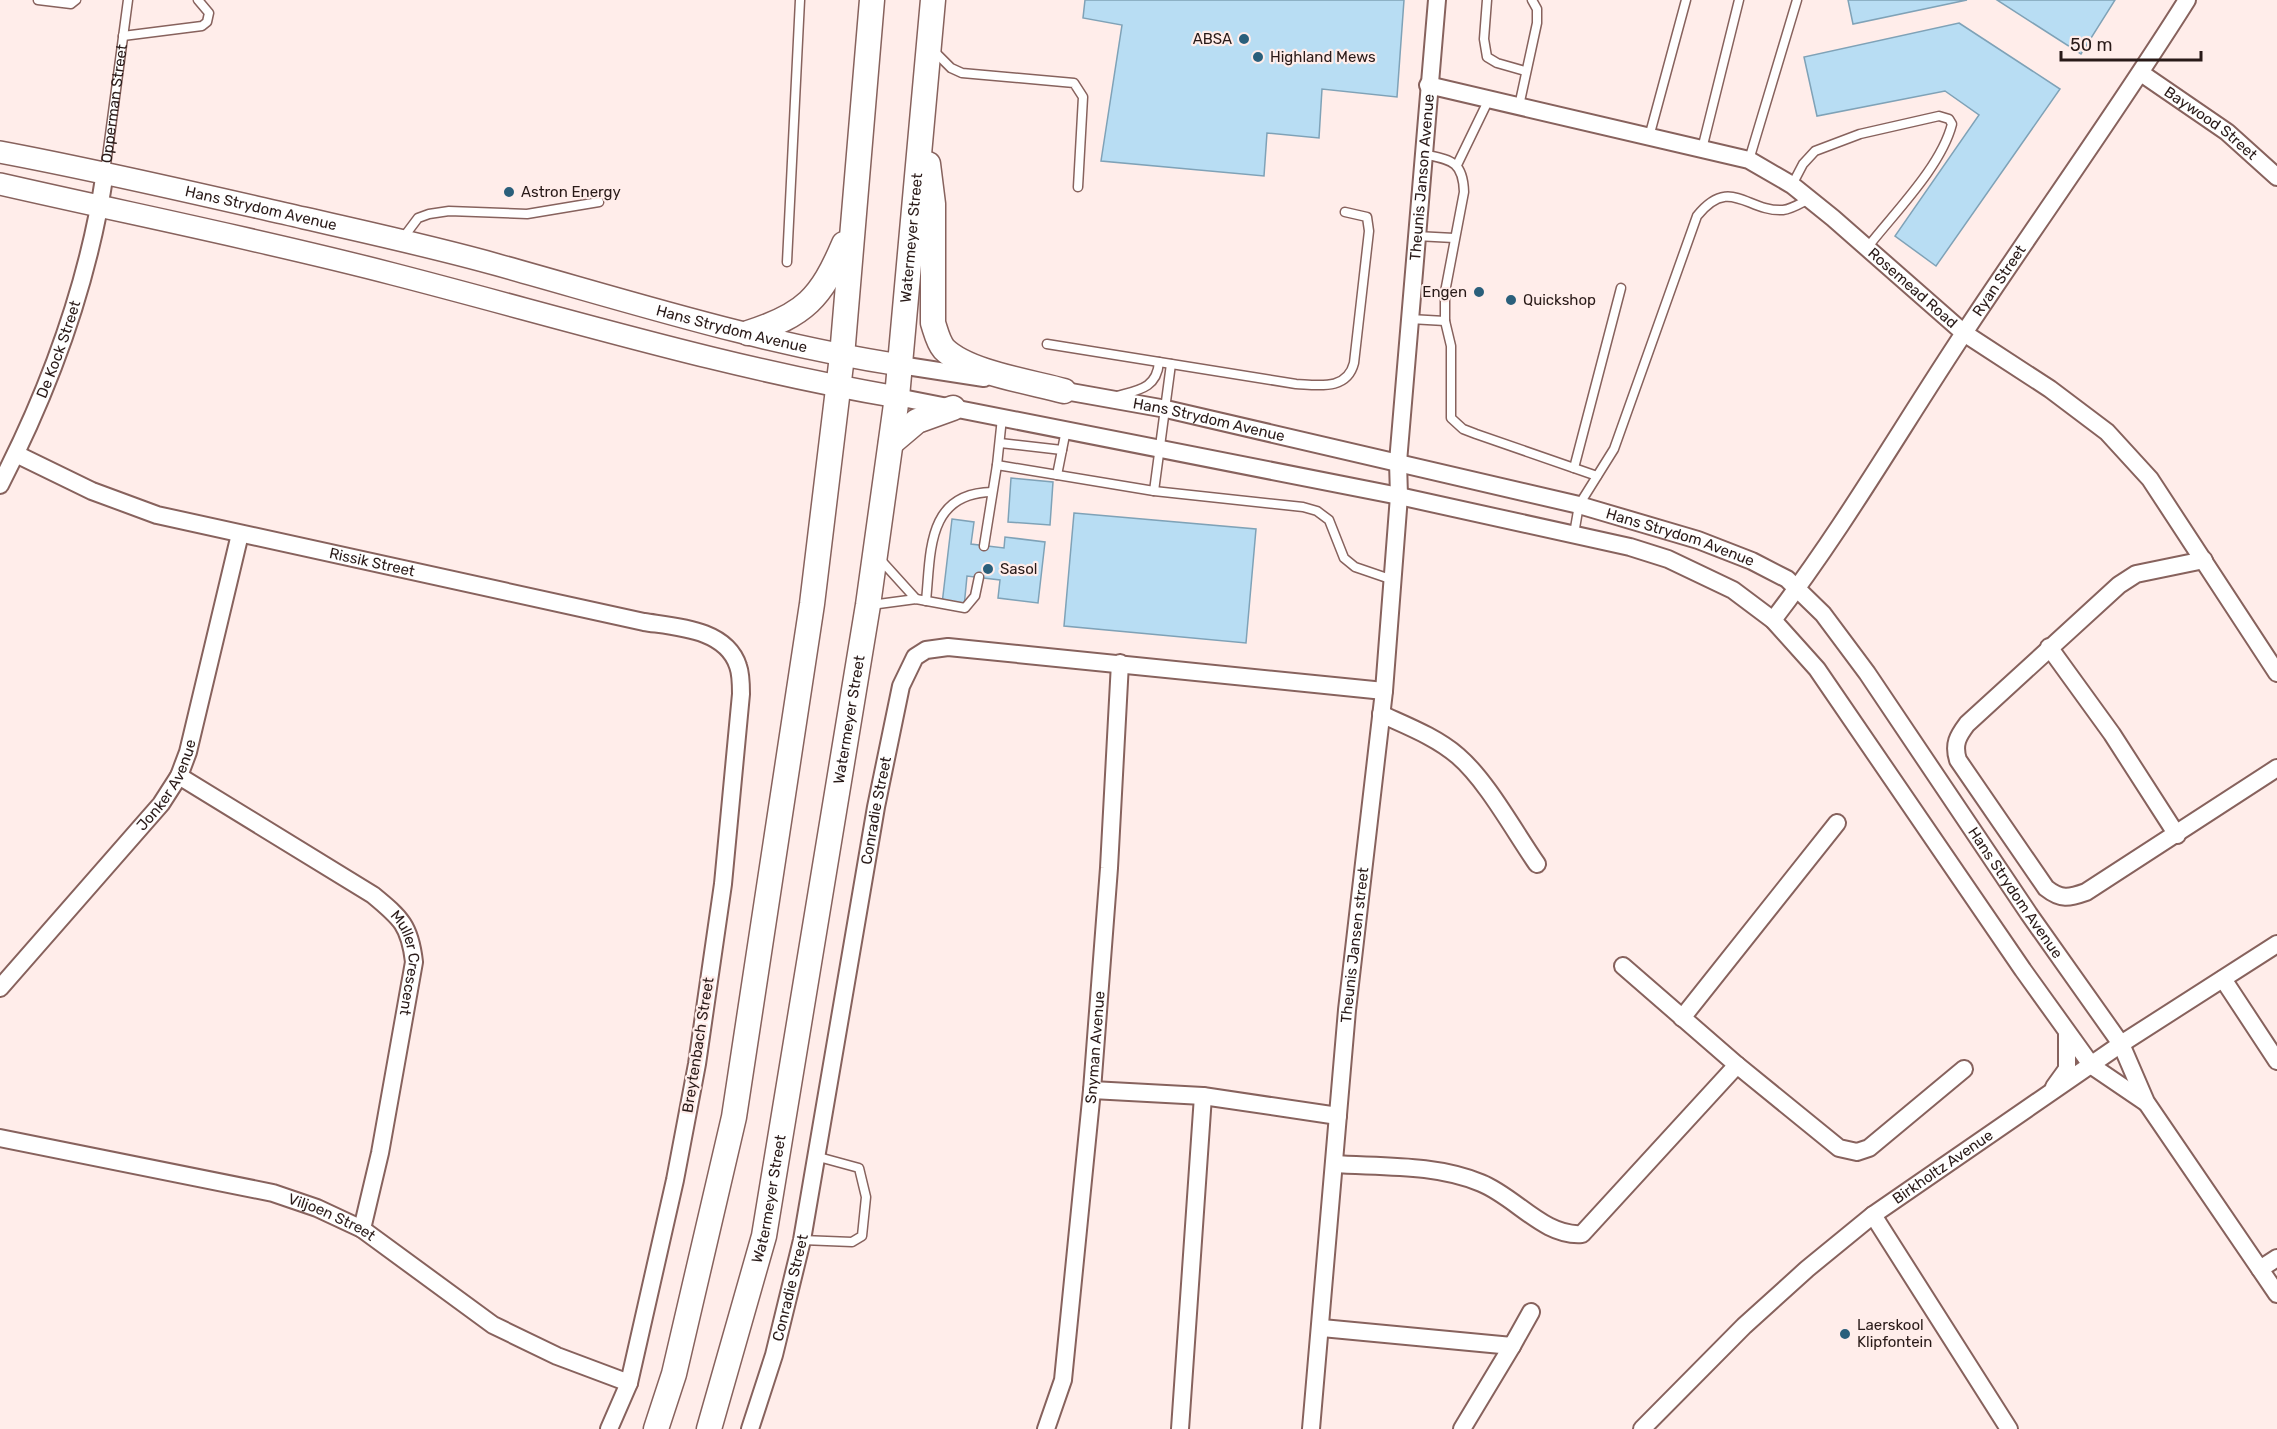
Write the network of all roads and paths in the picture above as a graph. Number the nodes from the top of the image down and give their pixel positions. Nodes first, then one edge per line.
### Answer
1 (38, 0) edge
2 (76, 0) edge
3 (128, 0) edge
4 (198, 0) edge
5 (800, 0) edge
6 (872, 0) edge
7 (933, 0) edge
8 (1437, 0) edge
9 (1487, 0) edge
10 (1532, 0) edge
11 (1686, 0) edge
12 (1739, 0) edge
13 (1797, 0) edge
14 (2187, 0) edge
15 (123, 36) junction
16 (930, 43) junction
17 (1525, 71) junction
18 (2141, 73) junction
19 (1428, 85) junction
20 (1488, 99) junction
21 (1519, 106) junction
22 (922, 120) junction
23 (1650, 136) junction
24 (1702, 149) junction
25 (0, 152) edge
26 (1423, 154) junction
27 (1749, 160) junction
28 (1458, 165) junction
29 (105, 171) junction
30 (2277, 177) edge
31 (0, 184) edge
32 (1792, 185) junction
33 (1078, 187) dead end
34 (1809, 199) junction
35 (599, 202) dead end
36 (99, 207) junction
37 (1345, 212) dead end
38 (852, 226) junction
39 (1416, 236) junction
40 (1454, 238) junction
41 (401, 241) junction
42 (1867, 248) junction
43 (787, 262) dead end
44 (1621, 288) dead end
45 (1410, 319) junction
46 (1445, 321) junction
47 (748, 333) junction
48 (1964, 333) junction
49 (1047, 344) dead end
50 (842, 356) junction
51 (1159, 362) junction
52 (1171, 364) junction
53 (900, 365) junction
54 (838, 387) junction
55 (1064, 391) junction
56 (897, 397) junction
57 (1108, 399) junction
58 (954, 408) junction
59 (1166, 409) junction
60 (1002, 418) junction
61 (1066, 430) junction
62 (891, 443) junction
63 (1000, 443) junction
64 (1161, 448) junction
65 (1062, 450) junction
66 (16, 454) junction
67 (1398, 462) junction
68 (998, 465) junction
69 (1574, 468) junction
70 (1057, 475) junction
71 (1597, 476) junction
72 (0, 484) edge
73 (1154, 491) junction
74 (992, 492) junction
75 (1399, 496) junction
76 (1579, 506) junction
77 (240, 534) junction
78 (1574, 534) junction
79 (984, 546) dead end
80 (875, 554) junction
81 (2204, 560) junction
82 (979, 577) dead end
83 (1393, 580) junction
84 (1798, 588) junction
85 (916, 599) junction
86 (926, 601) junction
87 (868, 605) junction
88 (1773, 620) junction
89 (2049, 647) junction
90 (732, 653) joint
91 (1120, 663) junction
92 (2277, 673) edge
93 (1384, 691) junction
94 (1381, 714) junction
95 (2277, 768) edge
96 (179, 776) junction
97 (1837, 823) dead end
98 (2177, 835) junction
99 (1537, 864) dead end
100 (2277, 944) edge
101 (1623, 966) dead end
102 (2223, 979) junction
103 (0, 987) edge
104 (1682, 1018) junction
105 (2067, 1032) junction
106 (2121, 1044) junction
107 (2277, 1061) edge
108 (1737, 1065) junction
109 (2092, 1066) junction
110 (1964, 1069) dead end
111 (1092, 1090) junction
112 (2048, 1095) junction
113 (1203, 1096) junction
114 (2146, 1102) junction
115 (1338, 1116) junction
116 (0, 1138) edge
117 (815, 1156) junction
118 (1334, 1164) junction
119 (1873, 1215) junction
120 (362, 1229) junction
121 (802, 1240) junction
122 (2277, 1258) edge
123 (2260, 1269) junction
124 (2277, 1294) edge
125 (1531, 1312) dead end
126 (1322, 1328) junction
127 (1512, 1346) junction
128 (629, 1383) junction
129 (609, 1429) edge
130 (656, 1429) edge
131 (709, 1429) edge
132 (750, 1429) edge
133 (1046, 1429) edge
134 (1180, 1429) edge
135 (1311, 1429) edge
136 (1462, 1429) edge
137 (1642, 1429) edge
138 (2009, 1429) edge

1 - 2 lane
3 - 15 lane, Opperman Street
4 - 15 lane
5 - 43 lane
6 - 38 main road
7 - 16 main road, Watermeyer Street
8 - 19 street, Theunis Janson Avenue
9 - 17 lane
10 - 17 lane
11 - 23 lane
12 - 24 lane
13 - 27 lane
14 - 18 street, Ryan Street
15 - 29 lane, Opperman Street
16 - 22 main road, Watermeyer Street
16 - 33 lane
17 - 21 lane
18 - 30 street, Baywood Street
18 - 48 street, Ryan Street
19 - 20 street, Rosemead Road
19 - 26 street, Theunis Janson Avenue
20 - 21 street, Rosemead Road
20 - 28 lane
21 - 23 street, Rosemead Road
22 - 53 main road, Watermeyer Street
22 - 55 main road
23 - 24 street, Rosemead Road
24 - 27 street, Rosemead Road
25 - 29 street, Hans Strydom Avenue
26 - 28 lane
26 - 39 street, Theunis Janson Avenue
27 - 32 street, Rosemead Road
28 - 40 lane
29 - 36 street, Opperman Street
29 - 41 street, Hans Strydom Avenue
31 - 36 street, Hans Strydom Avenue
32 - 34 street, Rosemead Road
32 - 42 lane
34 - 42 street, Rosemead Road
34 - 71 lane
35 - 41 lane
36 - 54 street, Hans Strydom Avenue
36 - 66 street, De Kock Street
37 - 52 lane
38 - 47 main road
38 - 50 main road
39 - 40 lane
39 - 45 street, Theunis Janson Avenue
40 - 46 lane
41 - 47 street, Hans Strydom Avenue
42 - 48 street, Rosemead Road
44 - 69 lane
45 - 46 lane
45 - 67 street, Theunis Janson Avenue
46 - 69 lane
47 - 50 street, Hans Strydom Avenue
48 - 81 street, Rosemead Road
48 - 84 street, Ryan Street
49 - 51 lane
50 - 53 street, Hans Strydom Avenue
50 - 54 main road
51 - 52 lane
51 - 57 lane
52 - 59 lane
53 - 55 street, Hans Strydom Avenue
53 - 56 main road, Watermeyer Street
54 - 56 street, Hans Strydom Avenue
54 - 130 main road
55 - 57 street, Hans Strydom Avenue
56 - 58 street, Hans Strydom Avenue
56 - 62 main road, Watermeyer Street
57 - 59 street, Hans Strydom Avenue
58 - 60 street, Hans Strydom Avenue
58 - 62 main road
59 - 64 lane
59 - 67 street, Hans Strydom Avenue
60 - 61 street, Hans Strydom Avenue
60 - 63 lane
61 - 64 street, Hans Strydom Avenue
61 - 65 lane
62 - 80 main road, Watermeyer Street
63 - 65 lane
63 - 68 lane
64 - 73 lane
64 - 75 street, Hans Strydom Avenue
65 - 70 lane
66 - 72 street, De Kock Street
66 - 77 street, Rissik Street
67 - 75 street, Theunis Jansen street
67 - 76 street, Hans Strydom Avenue
68 - 70 lane
68 - 74 lane
69 - 71 lane
70 - 73 lane
71 - 76 lane
73 - 83 lane
74 - 79 lane
74 - 86 lane
75 - 78 street, Hans Strydom Avenue
75 - 83 street, Theunis Jansen street
76 - 78 lane
76 - 84 street, Hans Strydom Avenue
77 - 90 street, Rissik Street
77 - 96 street, Jonker Avenue
78 - 88 street, Hans Strydom Avenue
80 - 85 lane
80 - 87 main road, Watermeyer Street
81 - 89 street
81 - 92 street, Rosemead Road
82 - 86 lane
83 - 93 street, Theunis Jansen street
84 - 88 street, Ryan Street
84 - 106 street, Hans Strydom Avenue
85 - 86 lane
85 - 87 lane
87 - 131 main road, Watermeyer Street
88 - 105 street, Hans Strydom Avenue
89 - 98 street
89 - 98 street
90 - 128 street, Breytenbach Street
91 - 93 street, Conradie Street
91 - 111 street, Snyman Avenue
91 - 117 street, Conradie Street
93 - 94 street, Theunis Jansen street
94 - 99 street
94 - 115 street, Theunis Jansen street
95 - 98 street
96 - 103 street, Jonker Avenue
96 - 120 street, Muller Crescent
97 - 104 street
100 - 102 street, Birkholtz Avenue
101 - 104 street
102 - 106 street, Birkholtz Avenue
102 - 107 street
104 - 108 street
105 - 109 street, Hans Strydom Avenue
105 - 112 street
106 - 109 street, Birkholtz Avenue
106 - 114 street, Hans Strydom Avenue
108 - 110 street
108 - 118 street
109 - 112 street, Birkholtz Avenue
109 - 114 street, Hans Strydom Avenue
111 - 113 street
111 - 133 street, Snyman Avenue
112 - 119 street, Birkholtz Avenue
113 - 115 street
113 - 134 street
114 - 123 street, Hans Strydom Avenue
115 - 118 street, Theunis Jansen street
116 - 120 street, Viljoen Street
117 - 121 street, Conradie Street
117 - 121 lane
118 - 126 street, Theunis Jansen street
119 - 137 street, Birkholtz Avenue
119 - 138 street
120 - 128 street, Viljoen Street
121 - 132 street, Conradie Street
122 - 123 street
123 - 124 street, Hans Strydom Avenue
125 - 127 street
126 - 127 street
126 - 135 street, Theunis Jansen street
127 - 136 street
128 - 129 street, Breytenbach Street

